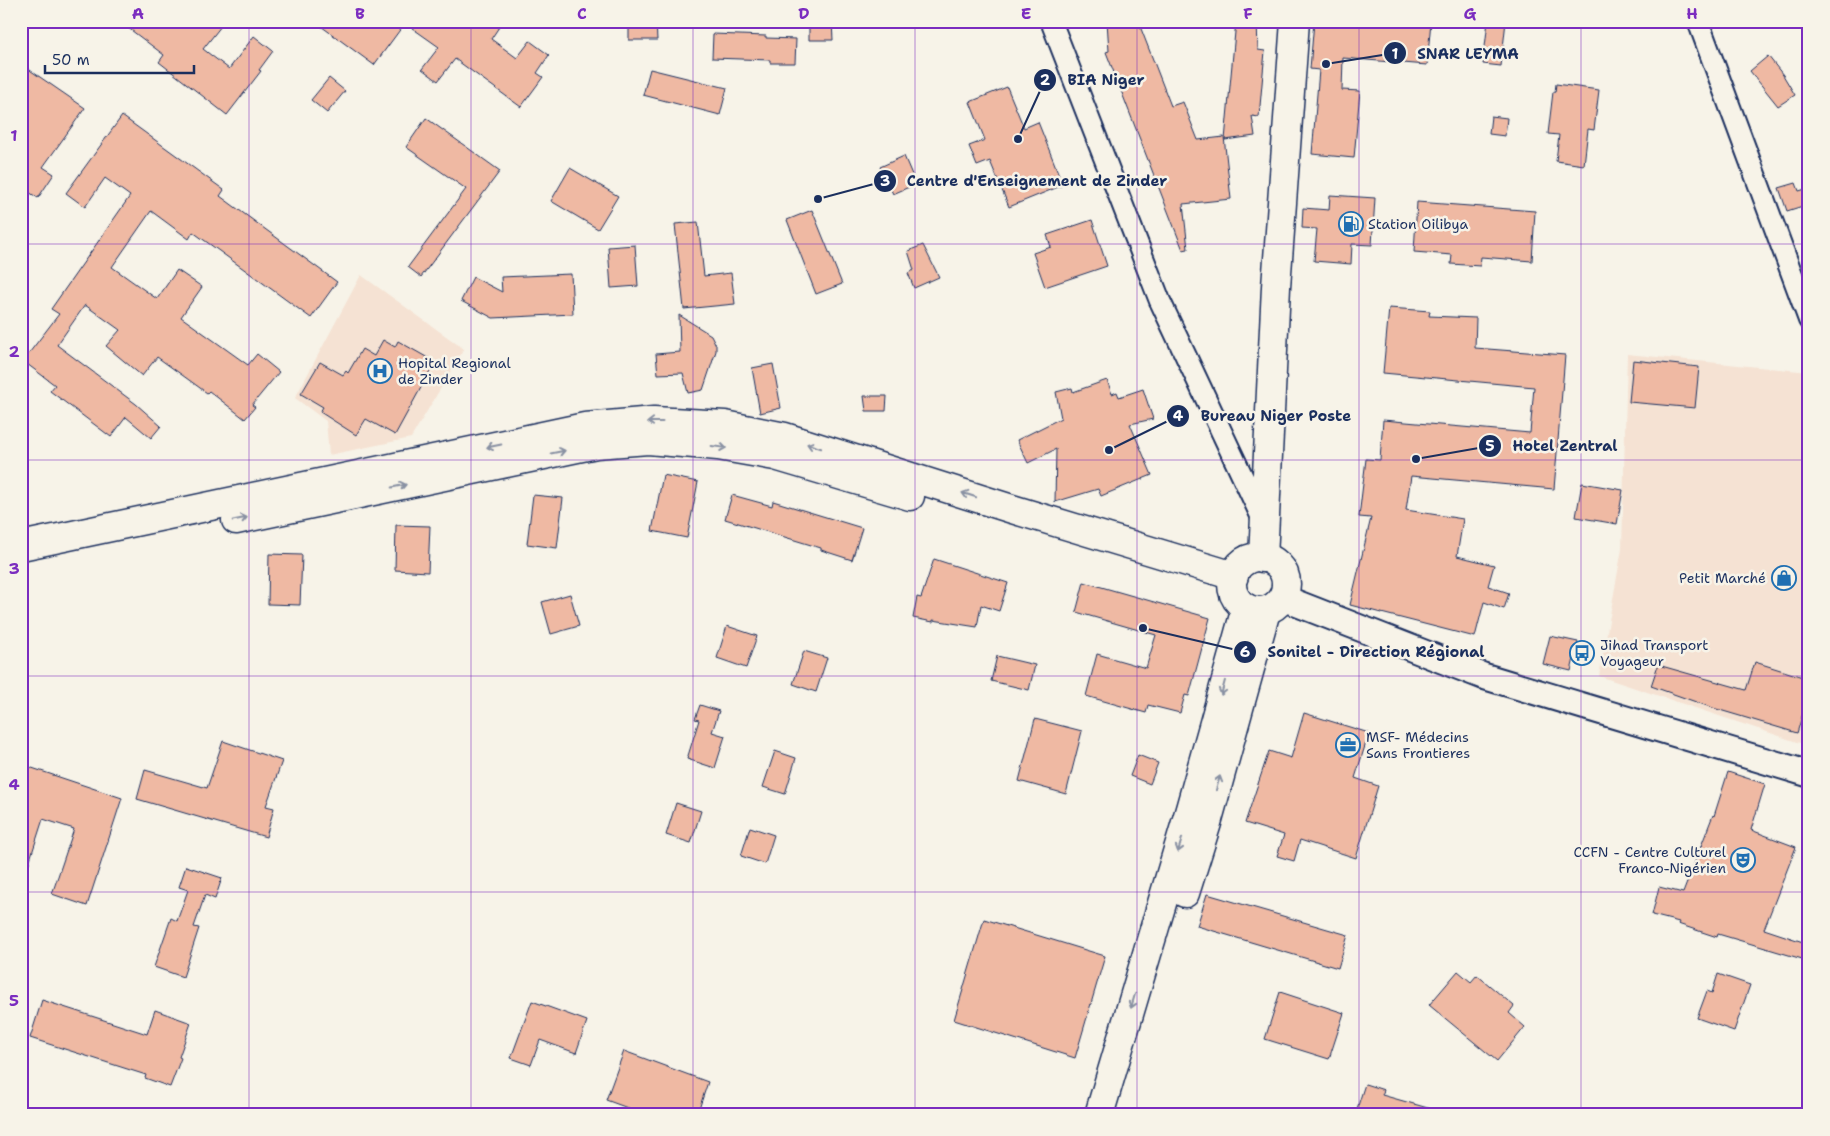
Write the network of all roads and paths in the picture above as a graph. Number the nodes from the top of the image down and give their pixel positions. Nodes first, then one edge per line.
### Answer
1 (1051, 21) edge
2 (1295, 21) edge
3 (1698, 21) edge
4 (1809, 320) edge
5 (1264, 522) junction
6 (21, 546) edge
7 (1263, 558) junction
8 (21, 565) edge
9 (1252, 596) junction
10 (1809, 774) edge
11 (1099, 1115) edge
12 (1118, 1115) edge

1 - 5 street
2 - 5 highway
3 - 4 street
5 - 7 highway
9 -> 6 highway
7 - 9 highway
7 - 9 highway
8 -> 9 highway
9 - 10 street
9 -> 11 highway
12 -> 9 highway

